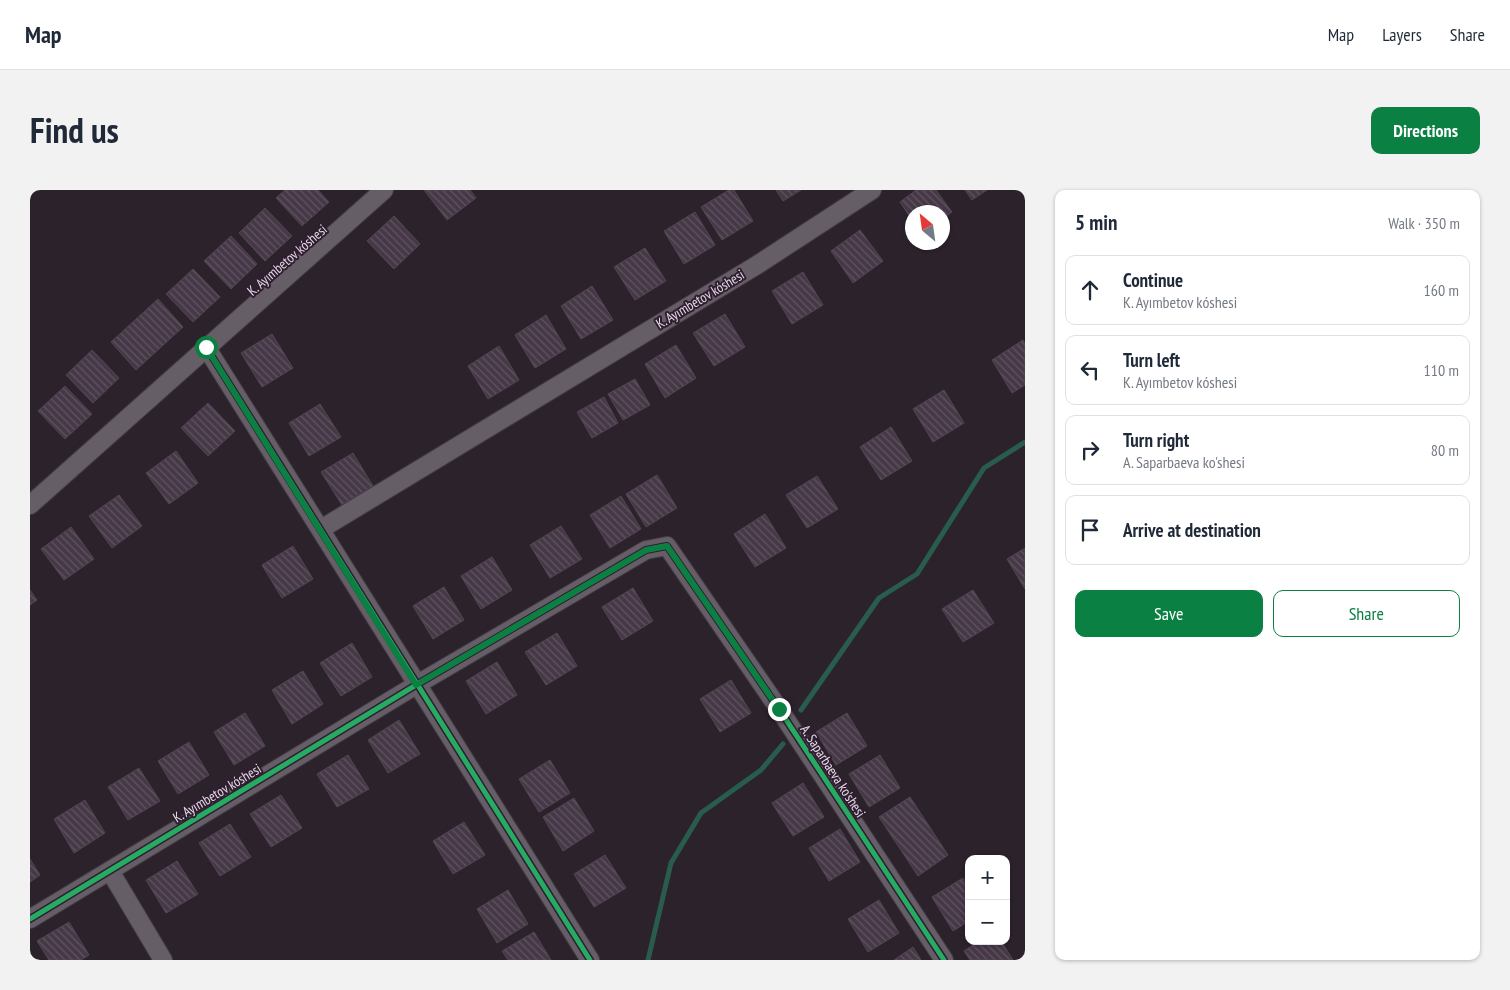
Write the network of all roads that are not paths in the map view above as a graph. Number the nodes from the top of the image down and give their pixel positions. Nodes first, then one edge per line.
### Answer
1 (384, 190) edge
2 (872, 190) edge
3 (206, 347) junction
4 (30, 505) edge
5 (321, 529) junction
6 (667, 546) joint
7 (416, 685) junction
8 (110, 871) junction
9 (30, 919) edge
10 (163, 960) edge
11 (590, 960) edge
12 (944, 960) edge

1 - 3 street, K. Ayımbetov kóshesi
2 - 5 street, K. Ayımbetov kóshesi
3 - 4 street, K. Ayımbetov kóshesi
3 - 5 street
5 - 7 street
6 - 7 street, K. Ayımbetov kóshesi
6 - 12 street, A. Saparbaeva ko'shesi
7 - 8 street, K. Ayımbetov kóshesi
7 - 11 street
8 - 9 street, K. Ayımbetov kóshesi
8 - 10 street

